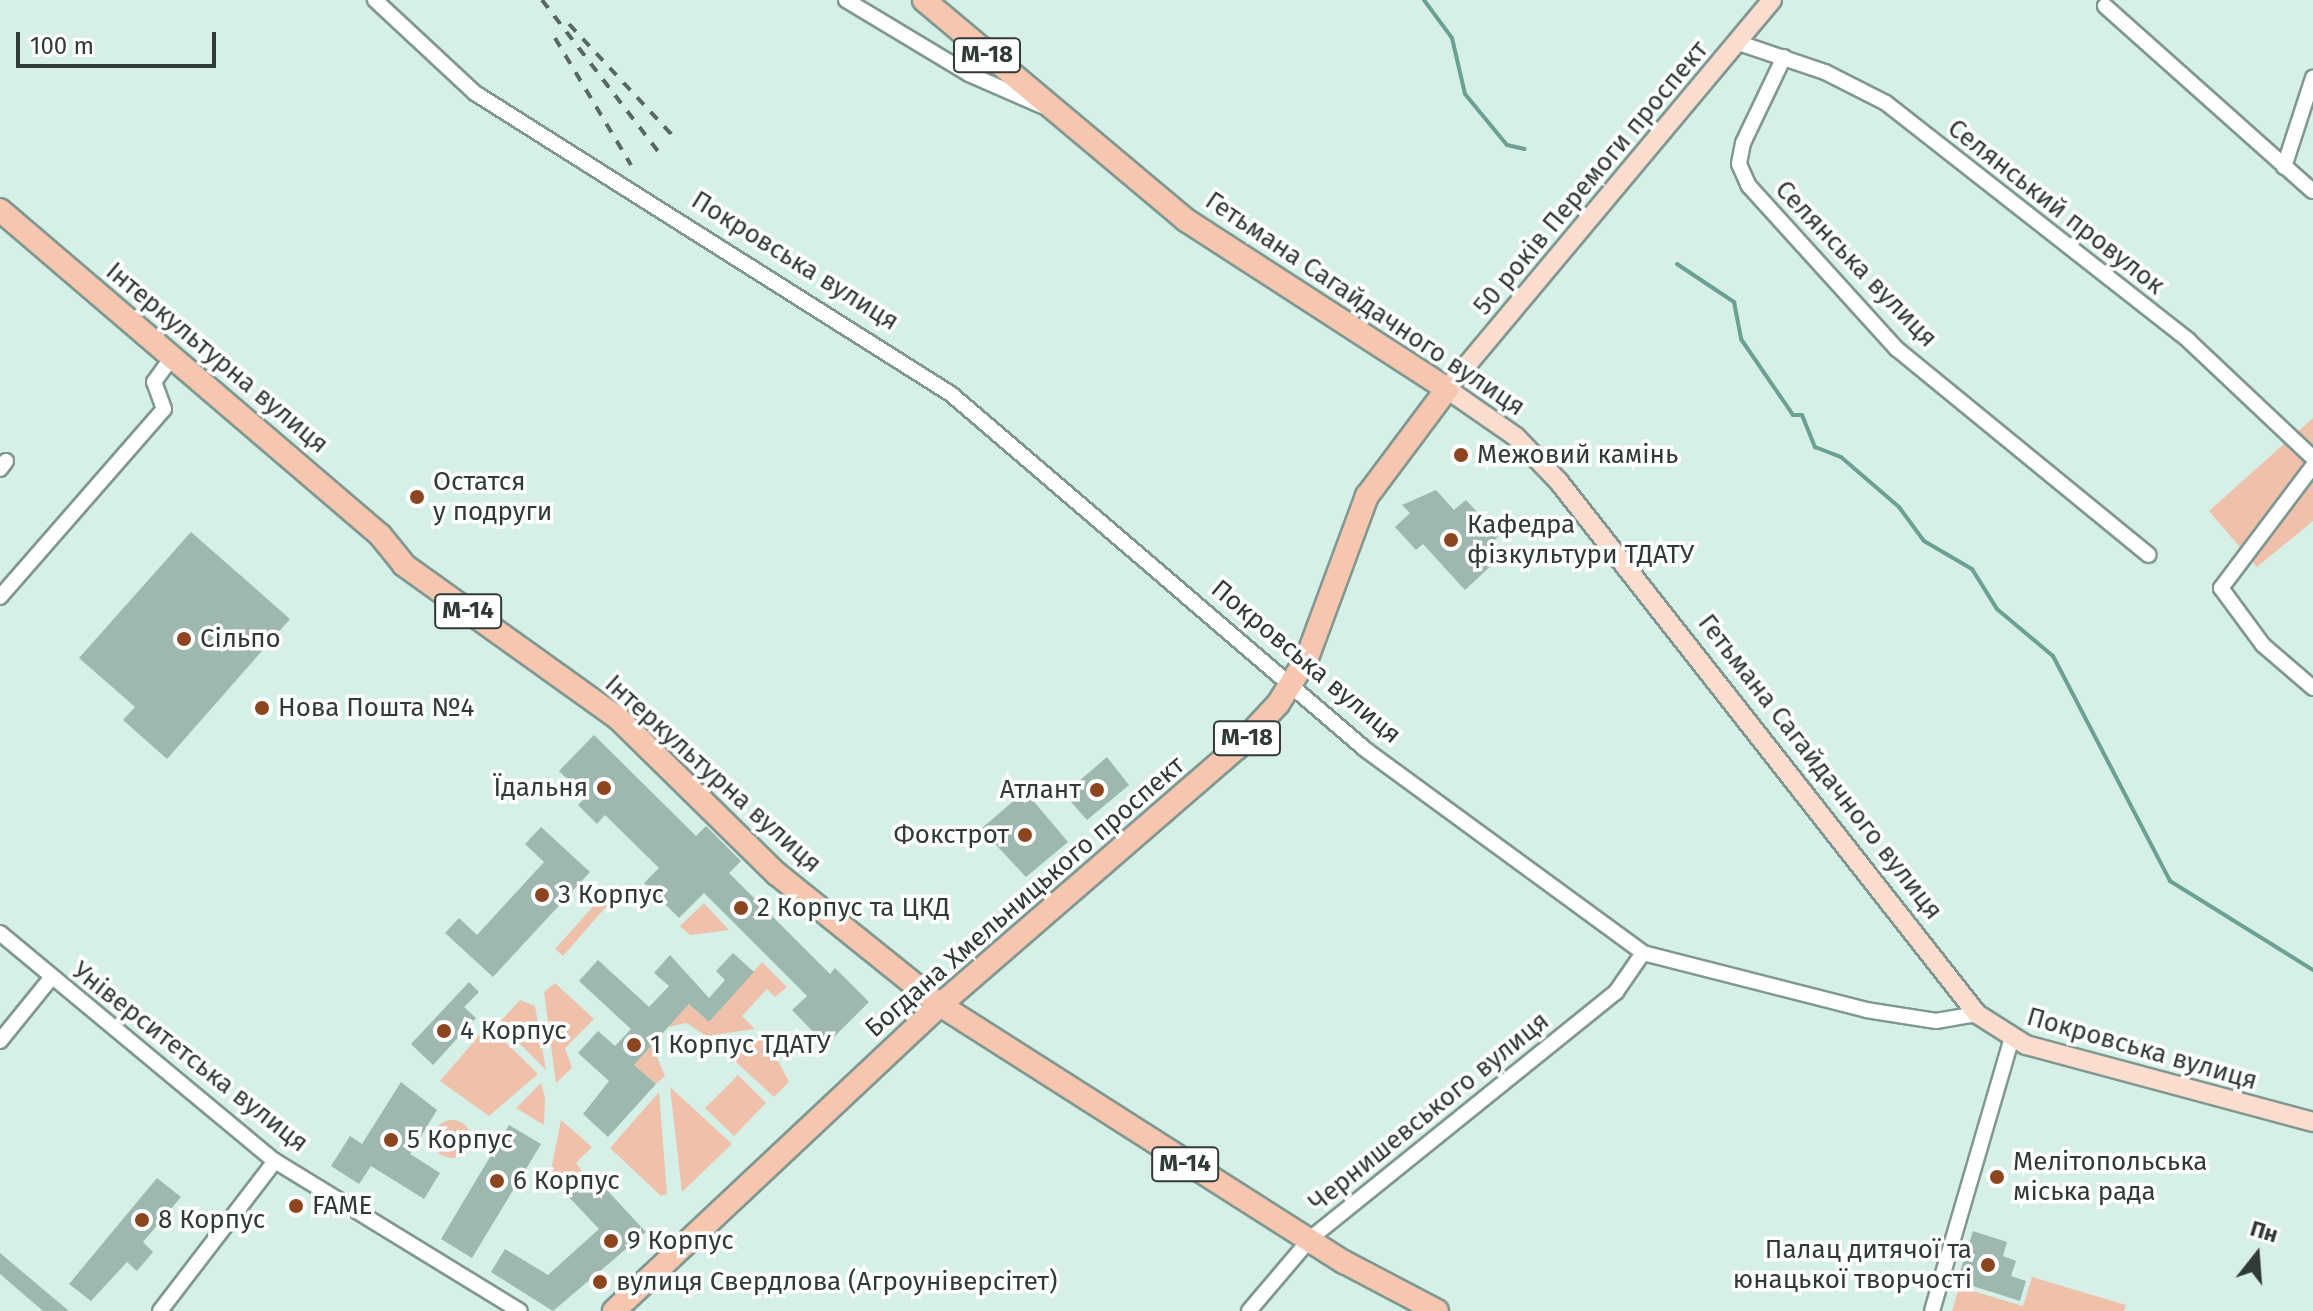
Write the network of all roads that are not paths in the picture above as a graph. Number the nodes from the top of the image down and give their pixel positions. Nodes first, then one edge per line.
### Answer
1 (375, 0) edge
2 (846, 0) edge
3 (924, 0) edge
4 (1772, 0) edge
5 (2105, 6) dead end
6 (1739, 43) junction
7 (1784, 57) junction
8 (2313, 78) edge
9 (1050, 109) junction
10 (2284, 167) junction
11 (2313, 191) edge
12 (0, 210) edge
13 (172, 357) junction
14 (1447, 389) junction
15 (2313, 458) edge
16 (2313, 466) edge
17 (2149, 555) dead end
18 (0, 597) edge
19 (1293, 683) junction
20 (2313, 688) edge
21 (0, 933) edge
22 (1643, 953) junction
23 (51, 978) junction
24 (940, 1005) junction
25 (1977, 1014) junction
26 (2011, 1040) junction
27 (0, 1041) edge
28 (2313, 1122) edge
29 (275, 1161) junction
30 (1311, 1238) junction
31 (160, 1311) edge
32 (520, 1311) edge
33 (614, 1311) edge
34 (1249, 1311) edge
35 (1437, 1311) edge
36 (1932, 1311) edge

1 - 19 street, Покровська вулиця
2 - 9 street, Гетьмана Сагайдачного вулиця
3 - 9 highway, М-18
4 - 6 main road, 50 років Перемоги проспект
5 - 10 street
6 - 7 street, Селянський провулок
6 - 14 main road, 50 років Перемоги проспект
7 - 15 street, Селянський провулок
7 - 17 street, Селянська вулиця
8 - 10 street
9 - 14 highway, Гетьмана Сагайдачного вулиця / М-18
10 - 11 street
12 - 13 highway, Інтеркультурна вулиця / М-14
13 - 18 street
13 - 24 highway, Інтеркультурна вулиця / М-14
14 - 19 highway, Богдана Хмельницького проспект / М-18
14 - 25 main road, Гетьмана Сагайдачного вулиця
16 - 20 street
19 - 22 street, Покровська вулиця
19 - 24 highway, Богдана Хмельницького проспект / М-18
21 - 23 street, Університетська вулиця
22 - 25 street, Покровська вулиця
22 - 30 street, Чернишевського вулиця
23 - 27 street
23 - 29 street, Університетська вулиця
24 - 30 highway, Інтеркультурна вулиця / М-14
24 - 33 highway, Богдана Хмельницького проспект / М-18
25 - 26 main road, Покровська вулиця
26 - 28 main road, Покровська вулиця
26 - 36 street
29 - 31 street
29 - 32 street, Університетська вулиця
30 - 34 street, Чернишевського вулиця
30 - 35 highway, Інтеркультурна вулиця / М-14

